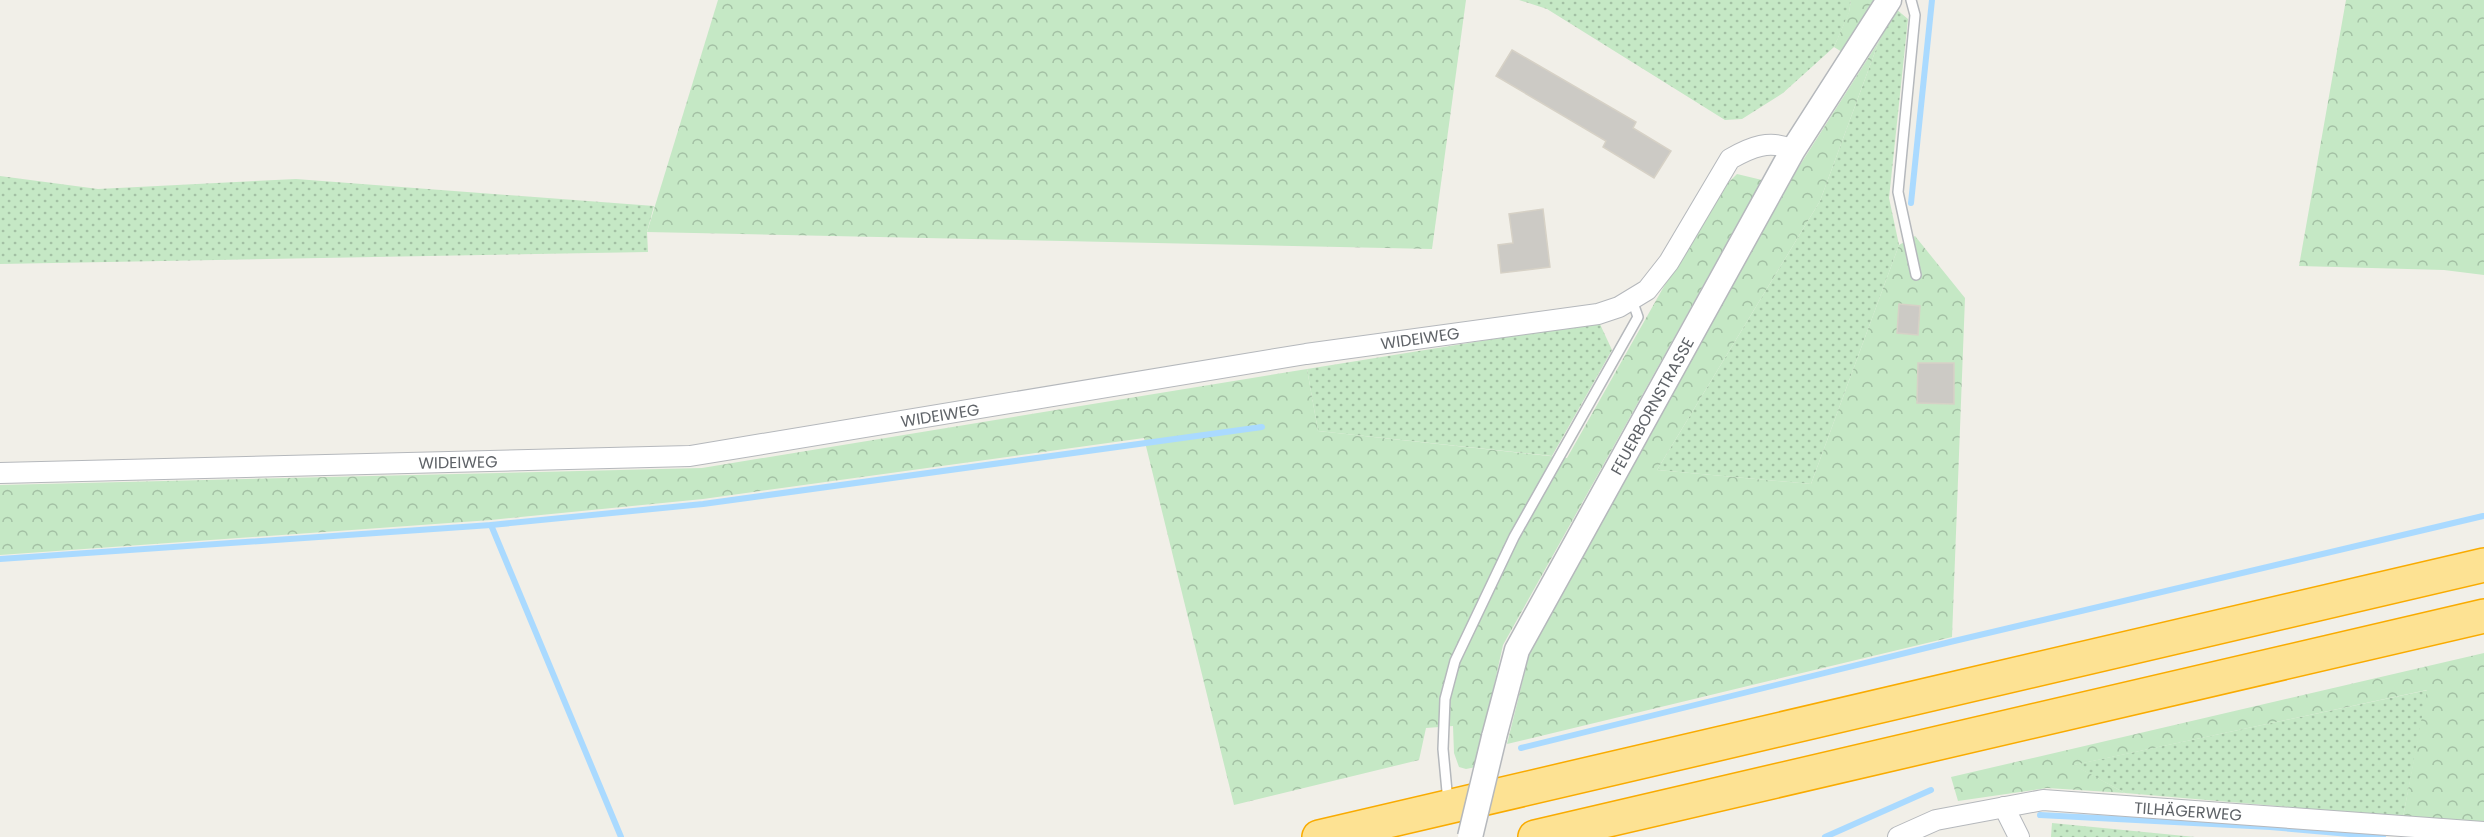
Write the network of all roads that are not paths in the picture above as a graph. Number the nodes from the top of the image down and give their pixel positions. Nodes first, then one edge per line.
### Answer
1 (1889, 0) edge
2 (1911, 0) edge
3 (1793, 150) junction
4 (1916, 275) dead end
5 (1632, 300) junction
6 (0, 473) edge
7 (2484, 565) edge
8 (2484, 616) edge
9 (1449, 806) junction
10 (2004, 807) junction
11 (2484, 832) edge
12 (1319, 837) edge
13 (1470, 837) edge
14 (1535, 837) edge
15 (1898, 837) edge
16 (2019, 837) edge

1 - 3 street, FEUERBORNSTRASSE
2 - 4 lane
3 - 5 street, WIDEIWEG
3 - 13 street, FEUERBORNSTRASSE, bridge
5 - 6 street, WIDEIWEG
5 - 9 lane
7 - 9 highway
8 - 14 highway
9 - 12 highway
10 - 11 street, TILHÄGERWEG
10 - 15 street, TILHÄGERWEG
10 - 16 street

